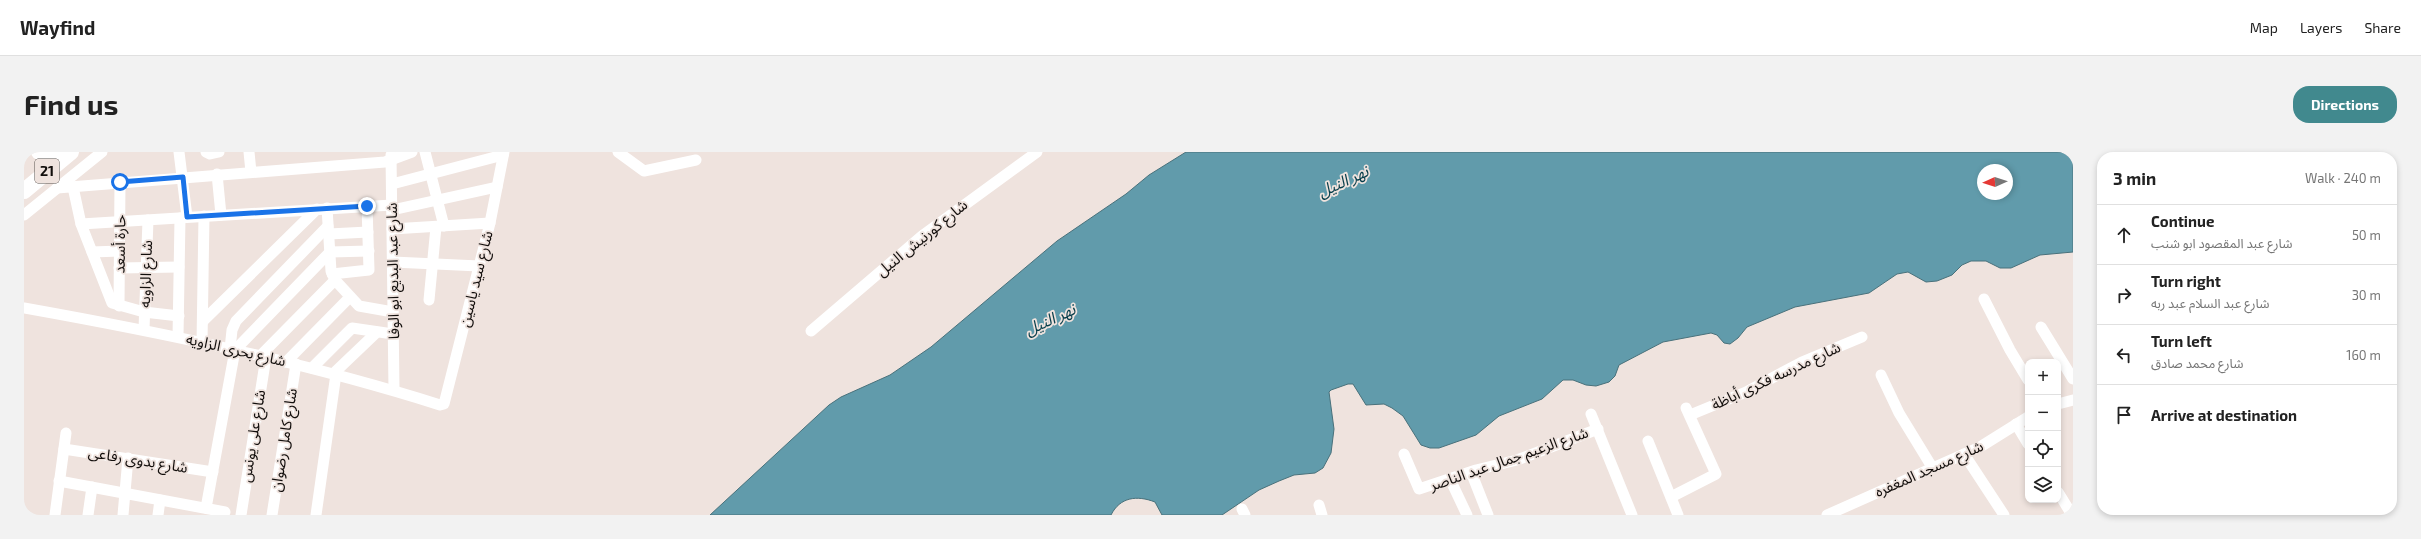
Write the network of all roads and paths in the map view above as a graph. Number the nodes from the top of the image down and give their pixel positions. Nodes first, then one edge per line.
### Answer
1 (39, 152) edge
2 (55, 152) edge
3 (71, 152) edge
4 (102, 152) edge
5 (179, 152) edge
6 (206, 152) edge
7 (219, 152) edge
8 (249, 152) edge
9 (412, 152) edge
10 (425, 152) edge
11 (633, 152) edge
12 (1037, 152) edge
13 (504, 154) edge
14 (620, 154) edge
15 (391, 156) edge
16 (477, 157) edge
17 (690, 158) edge
18 (251, 172) junction
19 (217, 174) junction
20 (431, 174) junction
21 (183, 177) junction
22 (120, 182) junction
23 (392, 184) junction
24 (73, 187) junction
25 (497, 187) junction
26 (57, 188) junction
27 (24, 191) edge
28 (438, 200) junction
29 (367, 206) junction
30 (392, 207) junction
31 (322, 209) junction
32 (221, 215) junction
33 (24, 216) edge
34 (204, 216) junction
35 (183, 217) junction
36 (148, 220) junction
37 (120, 222) junction
38 (490, 223) junction
39 (81, 224) junction
40 (440, 226) junction
41 (392, 229) junction
42 (328, 230) junction
43 (368, 232) junction
44 (369, 250) junction
45 (120, 251) junction
46 (92, 252) junction
47 (330, 252) junction
48 (393, 262) junction
49 (433, 264) junction
50 (479, 266) junction
51 (179, 267) junction
52 (119, 268) junction
53 (146, 268) junction
54 (333, 277) junction
55 (350, 297) junction
56 (1984, 299) dead end
57 (429, 300) dead end
58 (119, 306) junction
59 (24, 308) edge
60 (144, 312) junction
61 (393, 312) junction
62 (179, 316) junction
63 (202, 321) junction
64 (2041, 327) dead end
65 (144, 329) junction
66 (378, 332) junction
67 (811, 332) dead end
68 (393, 334) junction
69 (178, 337) junction
70 (1862, 338) dead end
71 (202, 343) junction
72 (232, 350) junction
73 (263, 357) junction
74 (291, 363) junction
75 (312, 368) junction
76 (335, 373) junction
77 (1881, 375) dead end
78 (2025, 375) edge
79 (2073, 379) edge
80 (394, 390) junction
81 (2073, 400) edge
82 (2061, 403) edge
83 (444, 404) joint
84 (1592, 414) dead end
85 (2025, 419) edge
86 (2016, 424) junction
87 (1598, 429) junction
88 (66, 433) dead end
89 (2025, 439) edge
90 (1648, 441) dead end
91 (64, 449) junction
92 (1404, 454) dead end
93 (1964, 454) junction
94 (128, 458) junction
95 (1932, 467) junction
96 (212, 472) junction
97 (1471, 472) junction
98 (1450, 479) junction
99 (59, 481) junction
100 (92, 487) junction
101 (125, 493) junction
102 (1670, 497) junction
103 (2061, 497) edge
104 (160, 500) junction
105 (200, 510) edge
106 (225, 512) dead end
107 (55, 515) edge
108 (88, 515) edge
109 (123, 515) edge
110 (158, 515) edge
111 (241, 515) edge
112 (272, 515) edge
113 (316, 515) edge
114 (1467, 515) edge
115 (1488, 515) edge
116 (1632, 515) edge
117 (1678, 515) edge
118 (1827, 515) edge
119 (2004, 515) edge
120 (2072, 515) edge

1 - 2 highway
3 - 27 highway, 21
4 - 26 street
5 - 21 street
6 - 7 street
8 - 18 street
9 - 15 street
10 - 20 street
11 - 14 street
12 - 67 street, شارع كورنيش النيل
13 - 16 street
13 - 25 street, شارع سيد ياسين
14 - 17 street
15 - 18 street
15 - 23 street, شارع عبد البديع ابو الوفا
16 - 20 street
18 - 19 street
19 - 21 street
19 - 32 street
20 - 23 street
20 - 28 street
21 - 22 street
21 - 35 street
22 - 24 street
22 - 37 street, حارة أسعد
23 - 30 street, شارع عبد البديع ابو الوفا
24 - 26 street
24 - 39 street
25 - 28 street
25 - 38 street, شارع سيد ياسين
26 - 33 street
28 - 30 street
28 - 40 street
29 - 30 street
29 - 31 street
29 - 43 street
30 - 41 street, شارع عبد البديع ابو الوفا
31 - 32 street
31 - 42 street
31 - 63 street
32 - 34 street
34 - 35 street
34 - 63 street
35 - 36 street
35 - 51 street
36 - 37 street
36 - 53 street, شارع الزاويه
37 - 39 street
37 - 45 street, حارة أسعد
38 - 40 street
38 - 50 street, شارع سيد ياسين
39 - 46 street
40 - 41 street
40 - 49 street
41 - 48 street, شارع عبد البديع ابو الوفا
42 - 43 street
42 - 47 street
42 - 72 street
43 - 44 street
44 - 47 street
44 - 54 street
45 - 46 street
45 - 52 street, حارة أسعد
46 - 58 street
47 - 54 street
47 - 72 street
48 - 49 street
48 - 61 street, شارع عبد البديع ابو الوفا
49 - 50 street
49 - 57 street
50 - 83 street, شارع سيد ياسين
51 - 53 street
51 - 62 street
52 - 53 street
52 - 58 street, حارة أسعد
53 - 60 street, شارع الزاويه
54 - 55 street
54 - 73 street
55 - 61 street
55 - 74 street
56 - 78 street
58 - 60 street
59 - 65 street, شارع بحرى الزاويه
60 - 62 street
60 - 65 street, شارع الزاويه
61 - 68 street, شارع عبد البديع ابو الوفا
62 - 69 street
63 - 71 street
64 - 79 street
65 - 69 street, شارع بحرى الزاويه
66 - 68 street
66 - 75 street
66 - 76 street
68 - 80 street, شارع عبد البديع ابو الوفا
69 - 71 street, شارع بحرى الزاويه
70 - 102 street, شارع مدرسه فكرى أباظة
71 - 72 street, شارع بحرى الزاويه
72 - 73 street, شارع بحرى الزاويه
72 - 96 street
73 - 74 street, شارع بحرى الزاويه
73 - 111 street, شارع على يونس
74 - 75 street, شارع بحرى الزاويه
74 - 112 street, شارع كامل رضوان
75 - 76 street, شارع بحرى الزاويه
76 - 80 street, شارع بحرى الزاويه
76 - 113 street
77 - 95 street
80 - 83 street, شارع بحرى الزاويه
81 - 82 street
84 - 87 street
85 - 86 street, شارع مسجد المغفره
86 - 89 street
86 - 93 street, شارع مسجد المغفره
87 - 97 street, شارع الزعيم جمال عبد الناصر
87 - 116 street
88 - 91 street
90 - 102 street
91 - 94 street, شارع بدوى رفاعى
91 - 99 street
92 - 98 street, شارع الزعيم جمال عبد الناصر
93 - 95 street, شارع مسجد المغفره
93 - 119 street
94 - 96 street, شارع بدوى رفاعى
94 - 101 street
95 - 118 street, شارع مسجد المغفره
96 - 105 street
97 - 98 street, شارع الزعيم جمال عبد الناصر
97 - 115 street
98 - 114 street
99 - 100 street
99 - 107 street
100 - 101 street
100 - 108 street
101 - 104 street
101 - 109 street
102 - 117 street
103 - 120 street
104 - 105 street
104 - 110 street
105 - 106 street

